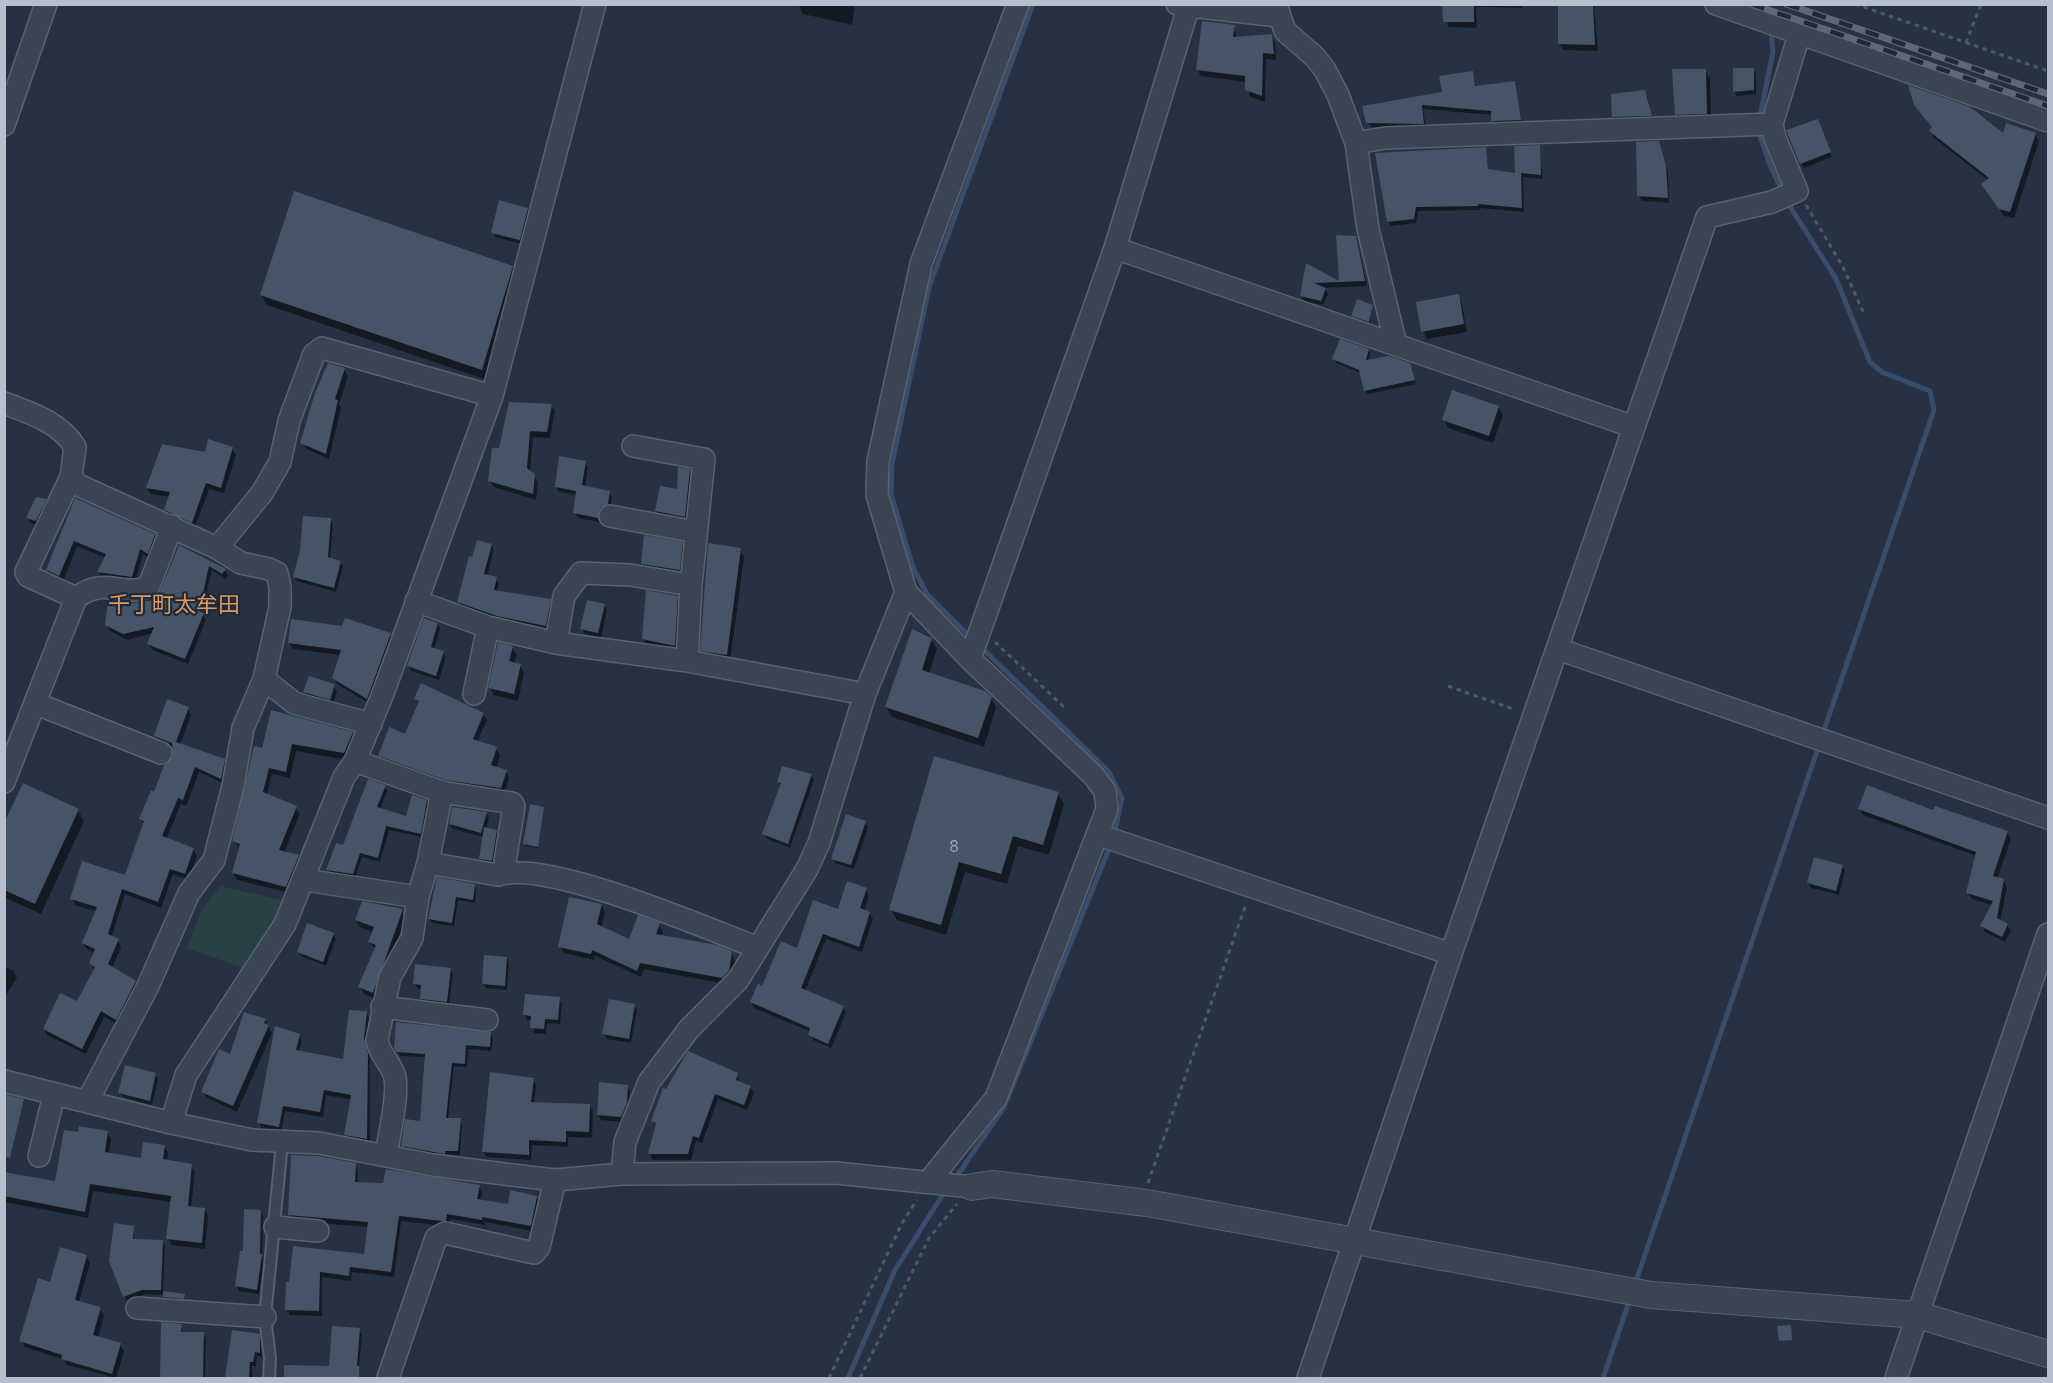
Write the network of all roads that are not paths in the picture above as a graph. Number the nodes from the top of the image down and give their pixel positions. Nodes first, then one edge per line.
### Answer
1 (46, 4) edge
2 (595, 4) edge
3 (1018, 4) edge
4 (1716, 4) edge
5 (1183, 6) edge
6 (1277, 10) edge
7 (1792, 32) junction
8 (2049, 121) edge
9 (1770, 124) junction
10 (4, 125) edge
11 (1356, 143) junction
12 (1115, 248) junction
13 (1396, 345) junction
14 (492, 396) junction
15 (4, 403) edge
16 (1634, 427) junction
17 (633, 446) dead end
18 (70, 477) junction
19 (610, 516) dead end
20 (172, 526) junction
21 (696, 532) junction
22 (217, 548) junction
23 (691, 585) junction
24 (906, 592) junction
25 (76, 598) junction
26 (416, 602) junction
27 (488, 627) junction
28 (556, 643) junction
29 (975, 643) junction
30 (1558, 649) junction
31 (687, 661) junction
32 (264, 679) junction
33 (474, 694) dead end
34 (865, 694) junction
35 (37, 704) junction
36 (371, 724) junction
37 (161, 753) dead end
38 (355, 761) junction
39 (4, 782) edge
40 (441, 792) junction
41 (2049, 818) edge
42 (1109, 838) junction
43 (428, 863) junction
44 (508, 872) junction
45 (305, 880) junction
46 (418, 897) junction
47 (2049, 934) edge
48 (756, 947) junction
49 (1451, 954) junction
50 (382, 1006) junction
51 (488, 1020) dead end
52 (4, 1082) edge
53 (54, 1095) junction
54 (87, 1102) junction
55 (171, 1123) junction
56 (282, 1143) junction
57 (386, 1155) junction
58 (39, 1156) dead end
59 (622, 1174) junction
60 (555, 1180) junction
61 (932, 1182) junction
62 (967, 1186) joint
63 (275, 1227) junction
64 (318, 1231) dead end
65 (1355, 1239) junction
66 (137, 1308) dead end
67 (1918, 1315) junction
68 (265, 1317) junction
69 (2049, 1354) edge
70 (269, 1378) edge
71 (388, 1378) edge
72 (1308, 1378) edge
73 (1896, 1378) edge

1 - 10 street
2 - 14 street
3 - 24 street
4 - 7 street
5 - 6 street
5 - 12 street
6 - 11 street
7 - 8 street
7 - 9 street
9 - 11 street
9 - 16 street
11 - 13 street
12 - 13 street
12 - 29 street
13 - 16 street
14 - 22 street
14 - 26 street
15 - 18 street
16 - 30 street
17 - 21 street
18 - 20 street
18 - 25 street
19 - 21 street
20 - 22 street
20 - 25 street
21 - 23 street
22 - 32 street
23 - 28 street
23 - 31 street
24 - 29 street
24 - 34 street
25 - 35 street
26 - 27 street
26 - 36 street
27 - 28 street
27 - 33 street
28 - 31 street
29 - 42 street
30 - 41 street
30 - 49 street
31 - 34 street
32 - 36 street
32 - 54 street
34 - 48 street
35 - 37 street
35 - 39 street
36 - 38 street
38 - 40 street
38 - 45 street
40 - 43 street
40 - 44 street
42 - 49 street
42 - 61 street
43 - 44 street
43 - 46 street
44 - 48 street
45 - 46 street
45 - 55 street
46 - 50 street
47 - 67 street
48 - 59 street
49 - 65 street
50 - 51 street
50 - 57 street
52 - 53 street
53 - 54 street
53 - 58 street
54 - 55 street
55 - 56 street
56 - 57 street
56 - 63 lane
57 - 60 street
59 - 60 street
59 - 61 street
60 - 71 street
61 - 62 street
62 - 65 street
63 - 64 street
63 - 68 lane
65 - 67 street
65 - 72 street
66 - 68 street
67 - 69 street
67 - 73 street
68 - 70 lane

